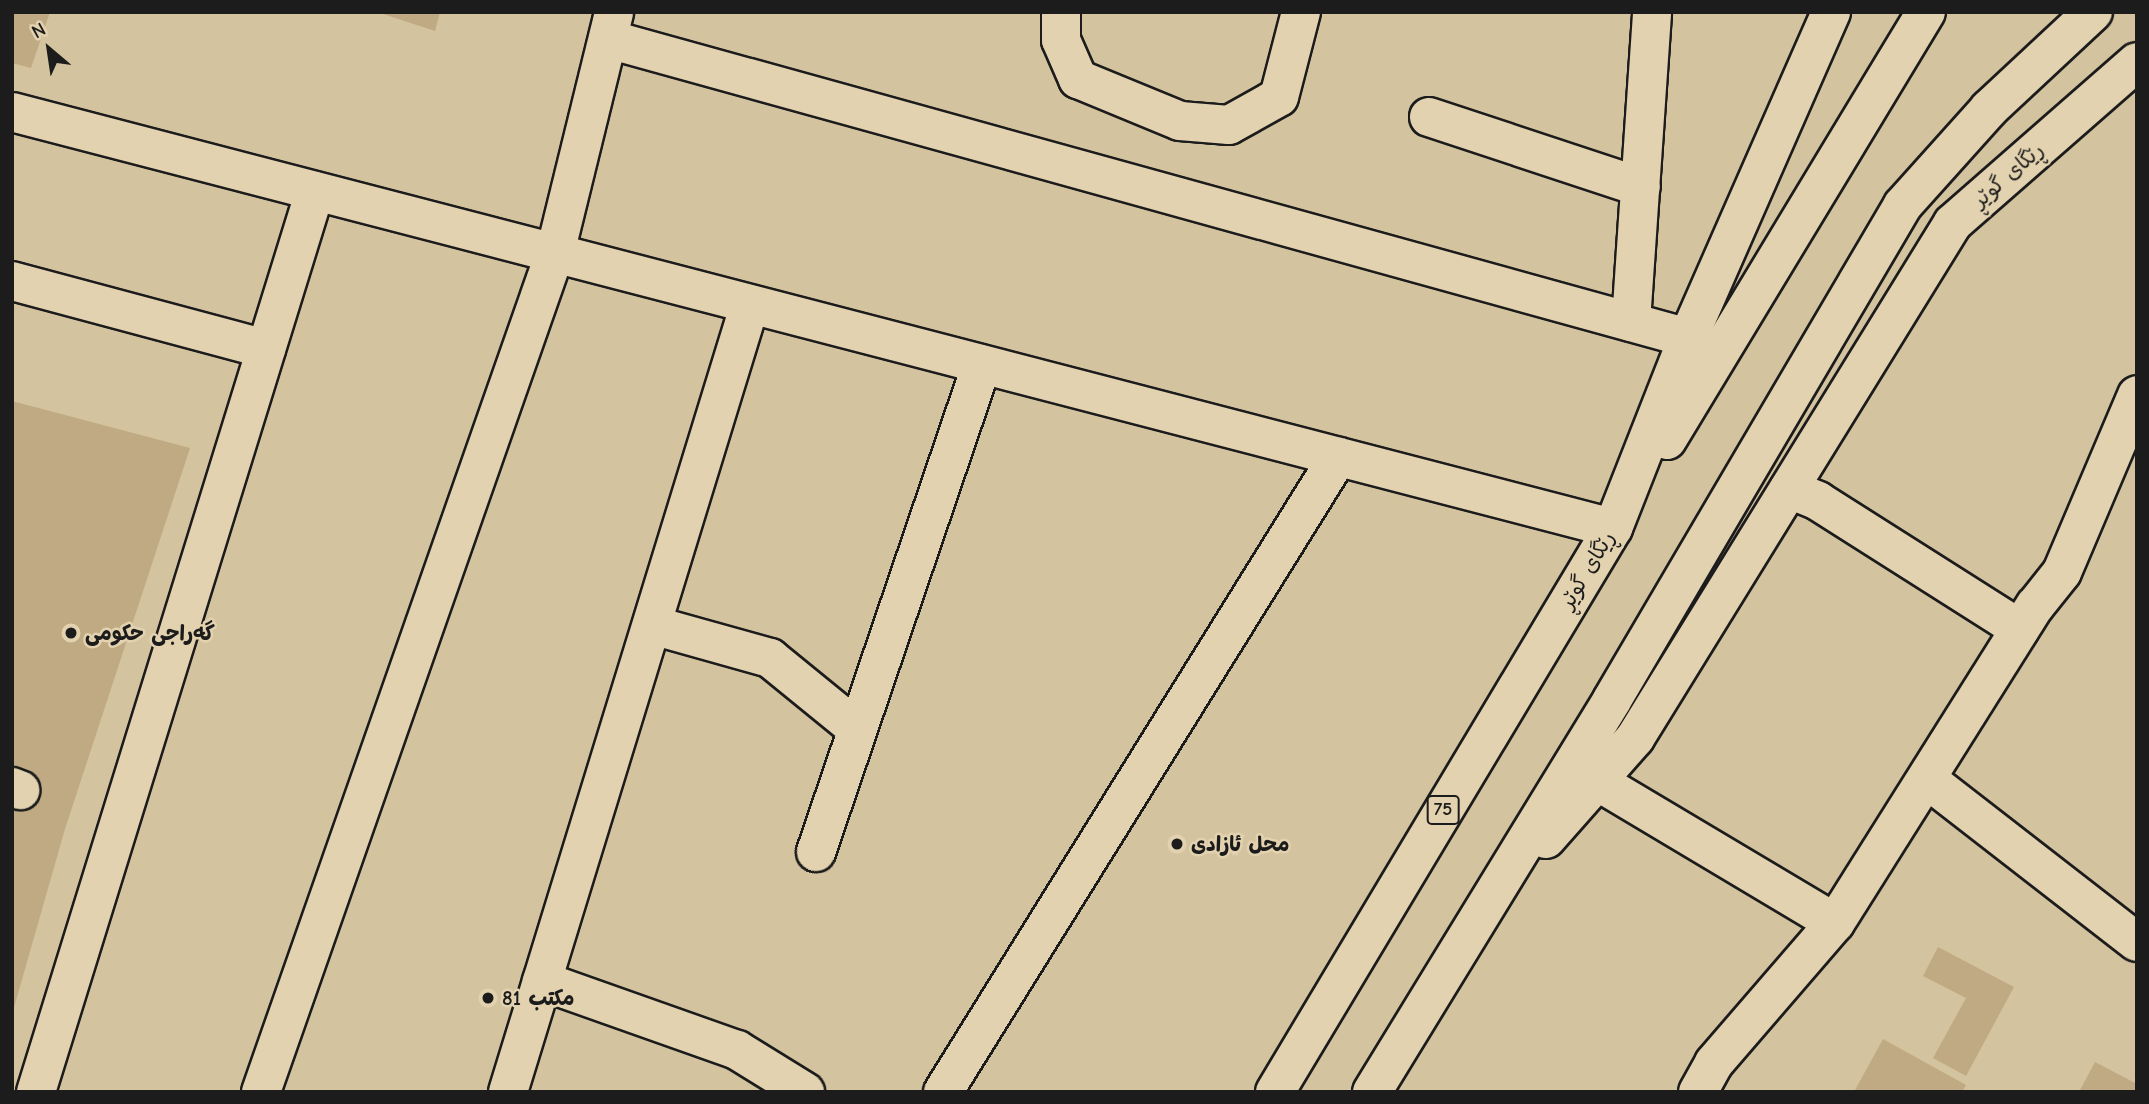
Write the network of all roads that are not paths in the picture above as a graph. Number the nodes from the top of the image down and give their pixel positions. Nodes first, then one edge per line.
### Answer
1 (1062, 12) edge
2 (1301, 12) edge
3 (1652, 12) edge
4 (1831, 12) edge
5 (1926, 12) edge
6 (2093, 12) edge
7 (611, 26) edge
8 (2137, 62) edge
9 (12, 112) edge
10 (1429, 117) dead end
11 (1642, 187) junction
12 (315, 191) junction
13 (555, 253) junction
14 (12, 281) edge
15 (750, 304) junction
16 (1631, 322) junction
17 (1688, 338) junction
18 (266, 349) junction
19 (982, 364) junction
20 (2137, 396) edge
21 (1338, 457) junction
22 (1789, 489) junction
23 (1613, 528) junction
24 (652, 625) junction
25 (2020, 629) junction
26 (857, 729) junction
27 (1928, 780) junction
28 (1597, 781) junction
29 (816, 852) dead end
30 (1835, 923) junction
31 (1470, 925) junction
32 (2137, 942) edge
33 (542, 981) junction
34 (1377, 1090) edge
35 (36, 1092) edge
36 (261, 1092) edge
37 (508, 1092) edge
38 (805, 1092) edge
39 (943, 1092) edge
40 (1275, 1092) edge
41 (1698, 1092) edge

1 - 2 main road
3 - 11 main road
4 - 17 main road, ڕێگای گوێڕ
5 - 23 main road
6 - 31 main road, ڕێگای گوێڕ
7 - 13 main road
7 - 16 main road
8 - 22 main road, ڕێگای گوێڕ
9 - 12 main road
10 - 11 main road
11 - 16 main road
12 - 13 main road
12 - 18 main road
13 - 15 main road
13 - 36 main road
14 - 18 main road
15 - 19 main road
15 - 24 main road
16 - 17 main road
17 - 23 main road, ڕێگای گوێڕ
18 - 35 main road
19 - 21 main road
19 - 26 main road
20 - 25 main road
21 - 23 main road
21 - 39 main road
22 - 25 main road
22 - 28 main road, ڕێگای گوێڕ
23 - 40 main road, ڕێگای گوێڕ / 75
24 - 26 main road
24 - 33 main road
25 - 27 main road
26 - 29 main road
27 - 30 main road
27 - 32 main road
28 - 30 main road
28 - 31 main road, ڕێگای گوێڕ
30 - 41 main road
31 - 34 main road, ڕێگای گوێڕ
33 - 37 main road
33 - 38 main road

